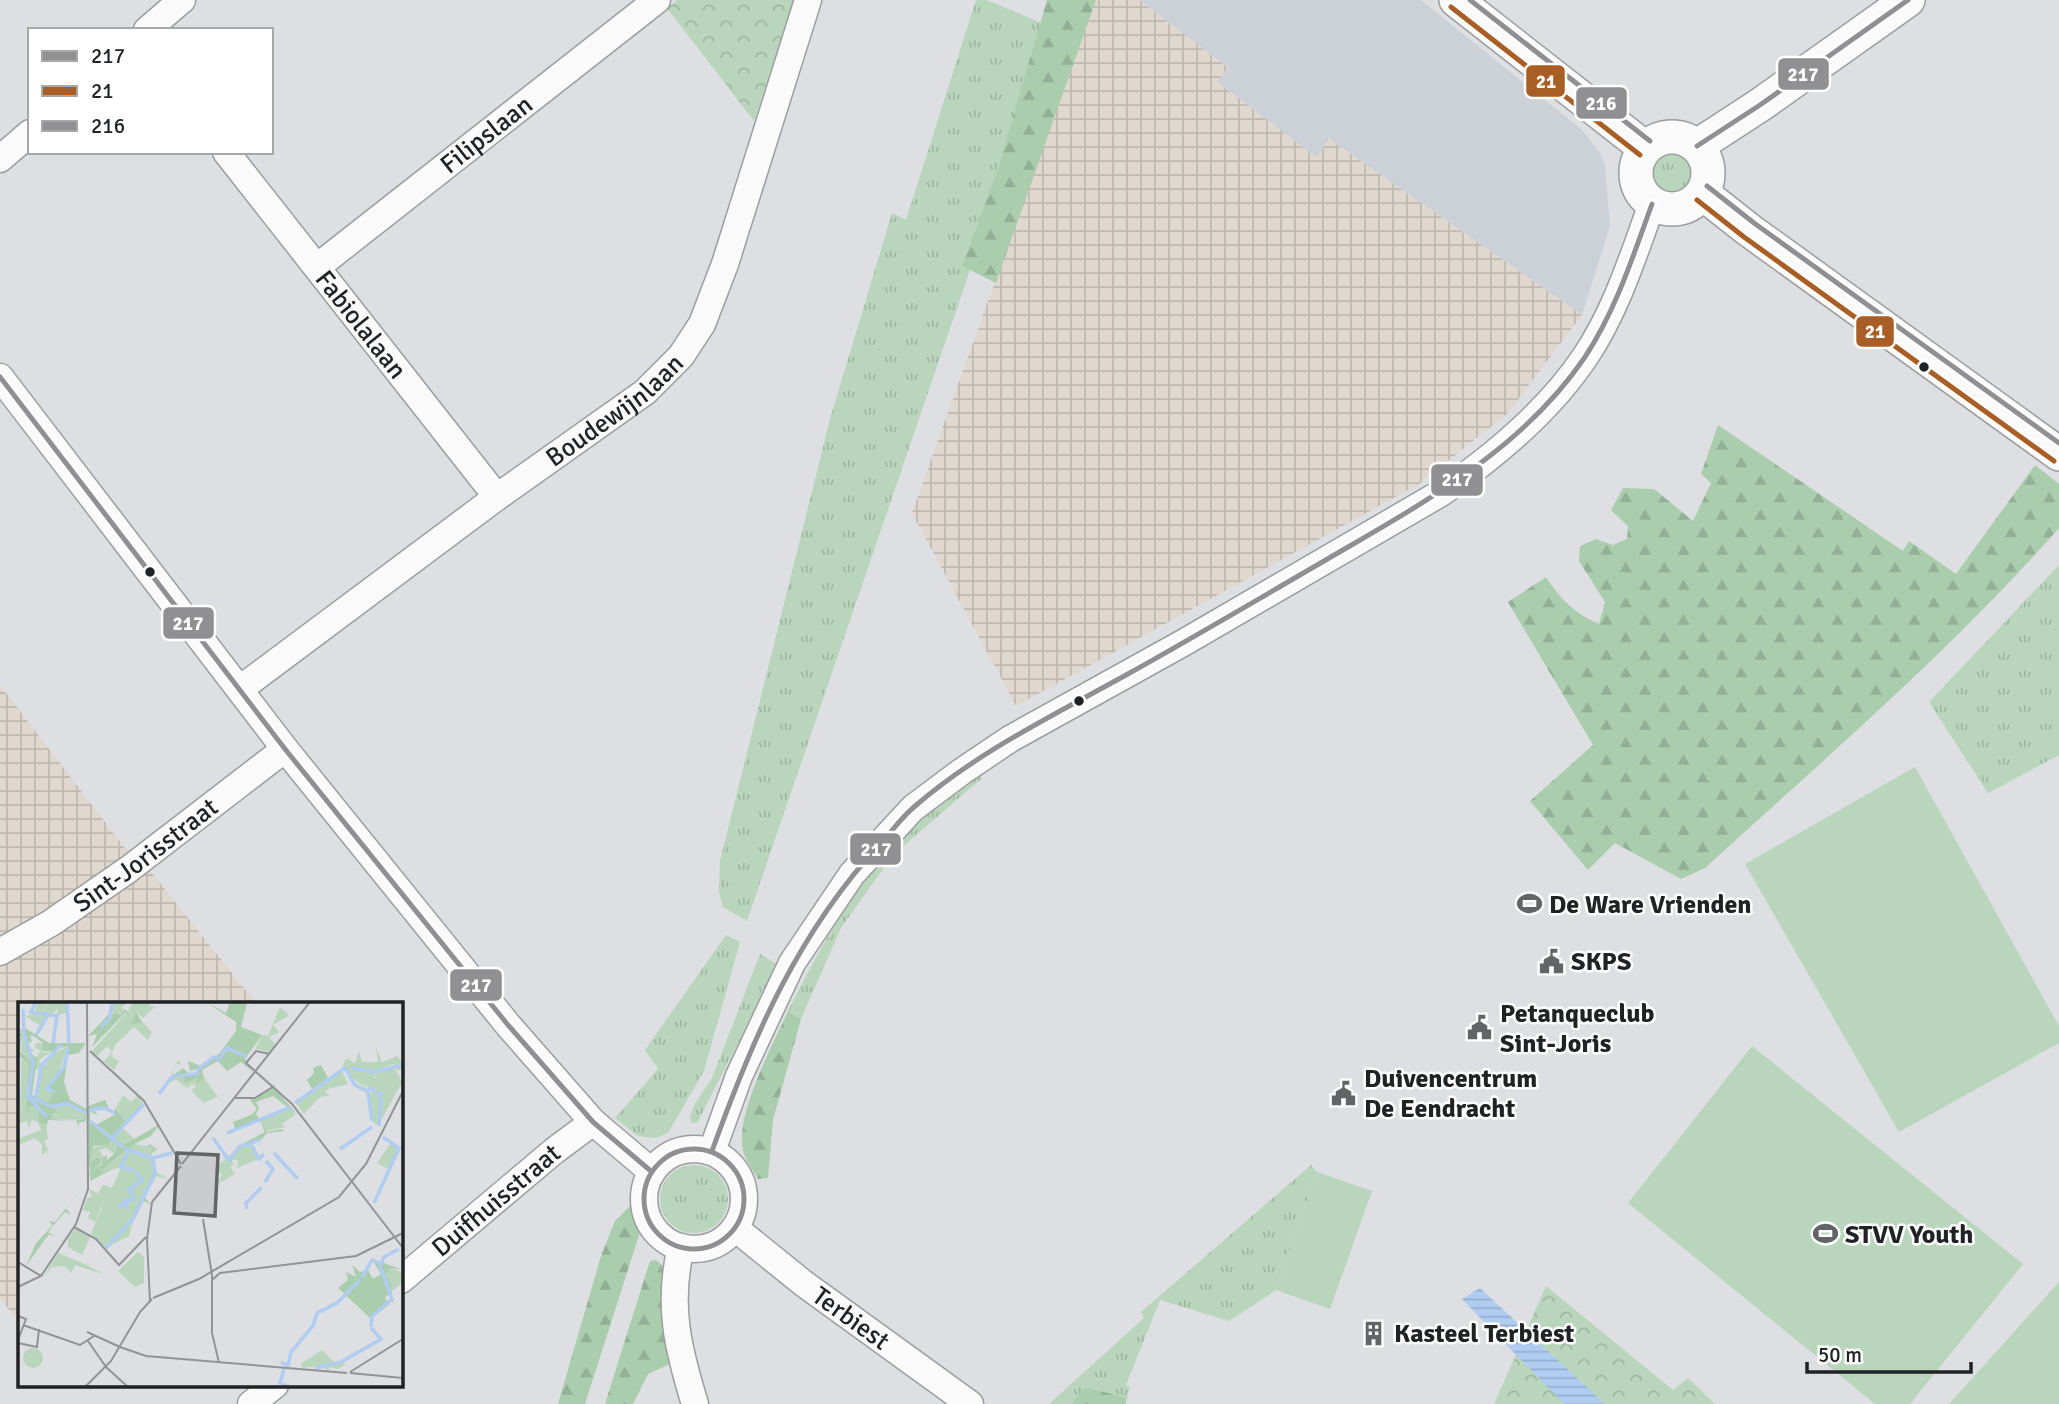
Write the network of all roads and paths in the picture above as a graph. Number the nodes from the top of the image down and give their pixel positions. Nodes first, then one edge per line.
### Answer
1 (182, 0) edge
2 (657, 0) edge
3 (808, 0) edge
4 (1456, 0) edge
5 (1908, 0) edge
6 (150, 28) edge
7 (28, 135) edge
8 (1696, 146) junction
9 (1645, 148) junction
10 (228, 154) edge
11 (0, 159) edge
12 (1702, 193) junction
13 (1652, 204) junction
14 (317, 267) junction
15 (0, 377) edge
16 (2059, 454) edge
17 (497, 497) junction
18 (240, 689) junction
19 (285, 749) junction
20 (0, 951) edge
21 (593, 1122) junction
22 (712, 1151) junction
23 (652, 1172) junction
24 (735, 1228) junction
25 (681, 1247) junction
26 (402, 1279) edge
27 (274, 1386) edge
28 (251, 1404) edge
29 (695, 1404) edge
30 (970, 1404) edge

1 - 6 street
2 - 14 street, Filipslaan
3 - 17 street, Boudewijnlaan
4 - 9 main road
5 - 8 main road
7 - 11 street
8 - 9 main road
8 - 12 main road
9 - 13 main road
10 - 14 street, Fabiolalaan
12 - 13 main road
12 - 16 main road
13 - 22 street
14 - 17 street, Fabiolalaan
15 - 18 street
17 - 18 street, Boudewijnlaan
18 - 19 street
19 - 20 street, Sint-Jorisstraat
19 - 21 street
21 - 23 street
21 - 26 street, Duifhuisstraat
22 - 23 street
22 - 24 street
23 - 25 street
24 - 25 street
24 - 30 street, Terbiest
25 - 29 street
27 - 28 street

